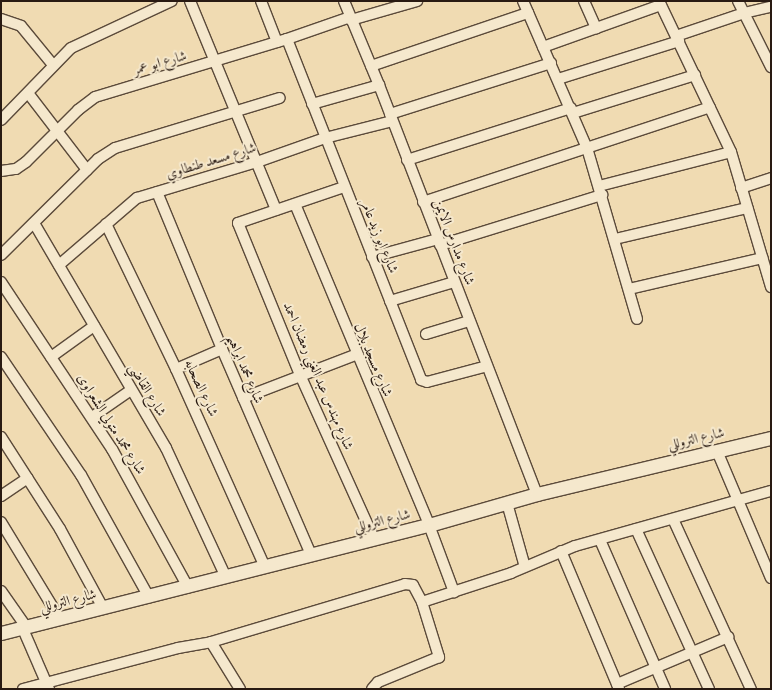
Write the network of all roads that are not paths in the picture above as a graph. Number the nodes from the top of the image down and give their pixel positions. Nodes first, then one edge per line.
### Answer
1 (172, 1) edge
2 (190, 1) edge
3 (261, 1) edge
4 (344, 1) edge
5 (417, 1) edge
6 (523, 1) edge
7 (584, 1) edge
8 (738, 1) edge
9 (660, 3) edge
10 (771, 7) edge
11 (528, 13) junction
12 (744, 13) junction
13 (350, 18) junction
14 (1, 19) edge
15 (596, 28) junction
16 (678, 39) junction
17 (282, 40) junction
18 (543, 47) junction
19 (215, 61) junction
20 (551, 63) junction
21 (53, 65) junction
22 (371, 66) junction
23 (771, 66) edge
24 (695, 75) junction
25 (558, 79) junction
26 (379, 85) junction
27 (28, 93) junction
28 (280, 98) dead end
29 (312, 104) junction
30 (710, 107) junction
31 (572, 110) junction
32 (236, 111) junction
33 (391, 117) junction
34 (1, 120) edge
35 (57, 131) junction
36 (325, 138) junction
37 (587, 148) junction
38 (731, 152) junction
39 (406, 160) junction
40 (257, 162) junction
41 (87, 170) junction
42 (1, 171) edge
43 (771, 178) edge
44 (344, 187) junction
45 (741, 188) junction
46 (600, 190) junction
47 (157, 192) junction
48 (423, 202) junction
49 (295, 204) junction
50 (747, 208) junction
51 (276, 210) junction
52 (34, 223) junction
53 (106, 224) junction
54 (614, 239) junction
55 (439, 242) junction
56 (1, 255) edge
57 (372, 257) junction
58 (765, 259) edge
59 (59, 265) junction
60 (1, 282) edge
61 (454, 282) junction
62 (771, 287) edge
63 (629, 289) junction
64 (390, 301) junction
65 (637, 319) dead end
66 (469, 321) junction
67 (94, 326) junction
68 (426, 334) dead end
69 (222, 349) junction
70 (356, 355) junction
71 (1, 357) edge
72 (52, 357) junction
73 (487, 366) junction
74 (176, 369) junction
75 (301, 376) junction
76 (131, 390) junction
77 (243, 398) junction
78 (92, 417) junction
79 (1, 437) edge
80 (771, 438) edge
81 (717, 451) junction
82 (28, 478) junction
83 (771, 491) edge
84 (536, 494) junction
85 (1, 496) edge
86 (738, 499) junction
87 (507, 503) junction
88 (673, 519) junction
89 (1, 522) edge
90 (429, 525) junction
91 (636, 529) junction
92 (374, 539) junction
93 (600, 540) junction
94 (561, 551) junction
95 (311, 555) junction
96 (266, 567) junction
97 (525, 567) junction
98 (226, 577) junction
99 (771, 578) edge
100 (188, 587) junction
101 (1, 591) edge
102 (454, 592) junction
103 (149, 597) junction
104 (422, 602) junction
105 (103, 608) junction
106 (60, 619) junction
107 (25, 628) junction
108 (1, 633) edge
109 (728, 637) junction
110 (211, 642) junction
111 (693, 653) junction
112 (656, 668) junction
113 (47, 686) edge
114 (618, 686) edge
115 (22, 689) edge
116 (240, 689) edge
117 (372, 689) edge
118 (665, 689) edge
119 (709, 689) edge
120 (751, 689) edge

1 - 21 street
2 - 19 street
3 - 17 street, شارع ابو زيد عامر
4 - 13 street, شارع مدارس الايمن
5 - 13 street, شارع ابو عمر
6 - 11 street
7 - 15 street
8 - 12 street
9 - 15 street
9 - 16 street
10 - 12 street
11 - 18 street
11 - 22 street
12 - 16 street
12 - 23 street
13 - 17 street, شارع ابو عمر
13 - 22 street, شارع مدارس الايمن
14 - 21 street
15 - 18 street
16 - 24 street
16 - 25 street
17 - 19 street, شارع ابو عمر
17 - 29 street, شارع ابو زيد عامر
18 - 20 street
19 - 32 street
19 - 35 street, شارع ابو عمر
20 - 25 street
20 - 33 street, شارع مسعد طنطاوي
21 - 27 street
22 - 26 street, شارع مدارس الايمن
24 - 30 street
24 - 31 street
25 - 31 street
26 - 29 street
26 - 33 street, شارع مدارس الايمن
27 - 34 street
27 - 35 street
28 - 32 street
29 - 36 street, شارع ابو زيد عامر
30 - 37 street
30 - 38 street
31 - 37 street
31 - 39 street
32 - 40 street
32 - 41 street
33 - 36 street, شارع مسعد طنطاوي
33 - 39 street, شارع مدارس الايمن
35 - 41 street
35 - 42 street, شارع ابو عمر
36 - 40 street, شارع مسعد طنطاوي
36 - 44 street, شارع ابو زيد عامر
37 - 46 street
37 - 48 street
38 - 45 street
38 - 46 street
39 - 48 street, شارع مدارس الايمن
40 - 47 street, شارع مسعد طنطاوي
40 - 51 street
41 - 52 street
43 - 45 street
44 - 49 street
44 - 57 street, شارع ابو زيد عامر
45 - 50 street
46 - 54 street
46 - 55 street
47 - 53 street, شارع مسعد طنطاوي
47 - 69 street, شارع محمد ابراهيم
48 - 55 street, شارع مدارس الايمن
49 - 51 street
49 - 70 street, شارع مسجد بلال
50 - 54 street
50 - 58 street
51 - 75 street, شارع مهندس عبد الغني رمضان احمد
52 - 56 street
52 - 59 street, شارع القاضي
53 - 59 street, شارع مسعد طنطاوي
53 - 74 street, شارع الصحابه
54 - 63 street
55 - 57 street
55 - 61 street, شارع مدارس الايمن
57 - 64 street, شارع ابو زيد عامر
58 - 62 street
58 - 63 street
59 - 67 street, شارع القاضي
60 - 72 street, شارع محمد متولي الشعراوى
61 - 64 street
61 - 66 street, شارع مدارس الايمن
63 - 65 street
64 - 73 street, شارع ابو زيد عامر
66 - 68 street
66 - 73 street, شارع مدارس الايمن
67 - 72 street
67 - 76 street, شارع القاضي
69 - 74 street
69 - 77 street, شارع محمد ابراهيم
70 - 75 street
70 - 90 street, شارع مسجد بلال
71 - 103 street
72 - 78 street, شارع محمد متولي الشعراوى
73 - 84 street, شارع مدارس الايمن
74 - 96 street, شارع الصحابه
75 - 77 street
75 - 92 street, شارع مهندس عبد الغني رمضان احمد
76 - 78 street
76 - 98 street, شارع القاضي
77 - 95 street, شارع محمد ابراهيم
78 - 100 street, شارع محمد متولي الشعراوى
79 - 82 street
80 - 81 street, شارع التروللي
81 - 84 street, شارع التروللي
81 - 86 street
82 - 85 street
82 - 105 street
83 - 86 street
84 - 87 street, شارع التروللي
86 - 88 street
86 - 99 street
87 - 90 street, شارع التروللي
87 - 97 street
88 - 91 street
88 - 109 street
89 - 106 street
90 - 92 street, شارع التروللي
90 - 102 street, شارع مسجد بلال
91 - 93 street
91 - 111 street
92 - 95 street, شارع التروللي
93 - 94 street
93 - 112 street
94 - 97 street
94 - 114 street
95 - 96 street, شارع التروللي
96 - 98 street, شارع التروللي
97 - 102 street
98 - 100 street, شارع التروللي
100 - 103 street, شارع التروللي
101 - 107 street
102 - 104 street
103 - 105 street, شارع التروللي
104 - 110 street
104 - 117 street
105 - 106 street, شارع التروللي
106 - 107 street, شارع التروللي
107 - 108 street, شارع التروللي
107 - 113 street
109 - 111 street
109 - 120 street
110 - 113 street
110 - 116 street
111 - 112 street
111 - 119 street
112 - 114 street
112 - 118 street
113 - 115 street

